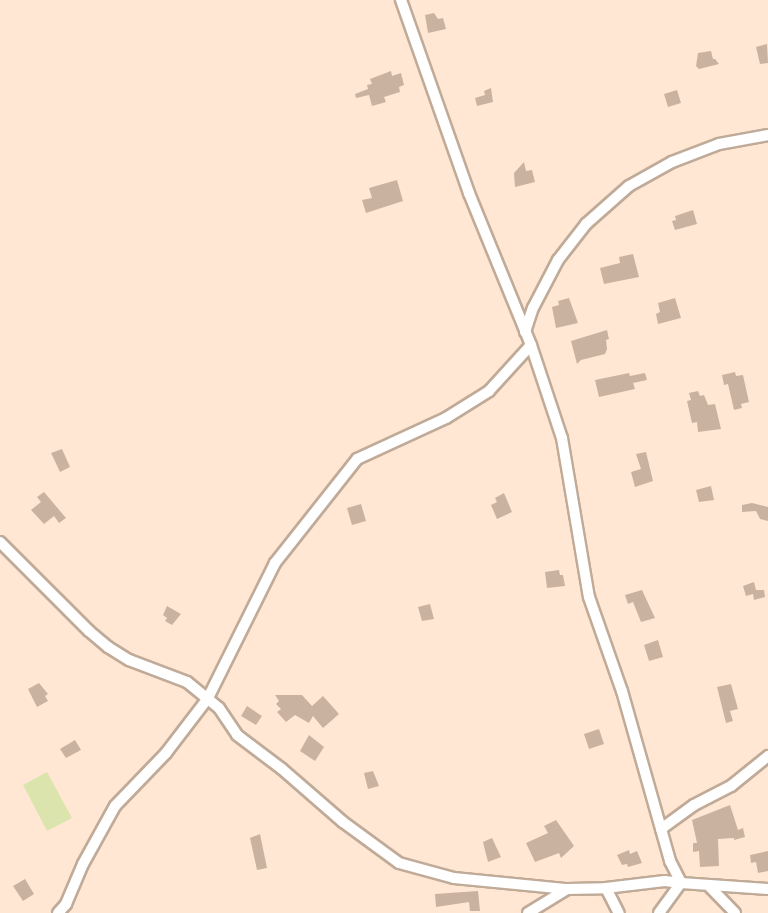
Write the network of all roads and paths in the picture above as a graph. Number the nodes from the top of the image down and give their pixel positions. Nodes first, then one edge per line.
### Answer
1 (401, 0) edge
2 (768, 135) edge
3 (525, 332) junction
4 (531, 345) junction
5 (0, 542) edge
6 (208, 698) junction
7 (768, 756) edge
8 (661, 829) junction
9 (681, 884) junction
10 (710, 887) junction
11 (606, 888) junction
12 (567, 889) junction
13 (768, 889) edge
14 (663, 911) edge
15 (58, 913) edge
16 (528, 913) edge
17 (619, 913) edge
18 (735, 913) edge

1 - 3 street
2 - 3 street
3 - 4 street
4 - 6 street
4 - 8 street
5 - 6 street
6 - 12 street
6 - 15 street
7 - 8 street
8 - 9 street
9 - 10 street
9 - 11 street
9 - 14 street
10 - 13 street
10 - 18 street
11 - 12 street
11 - 17 street
12 - 16 street

